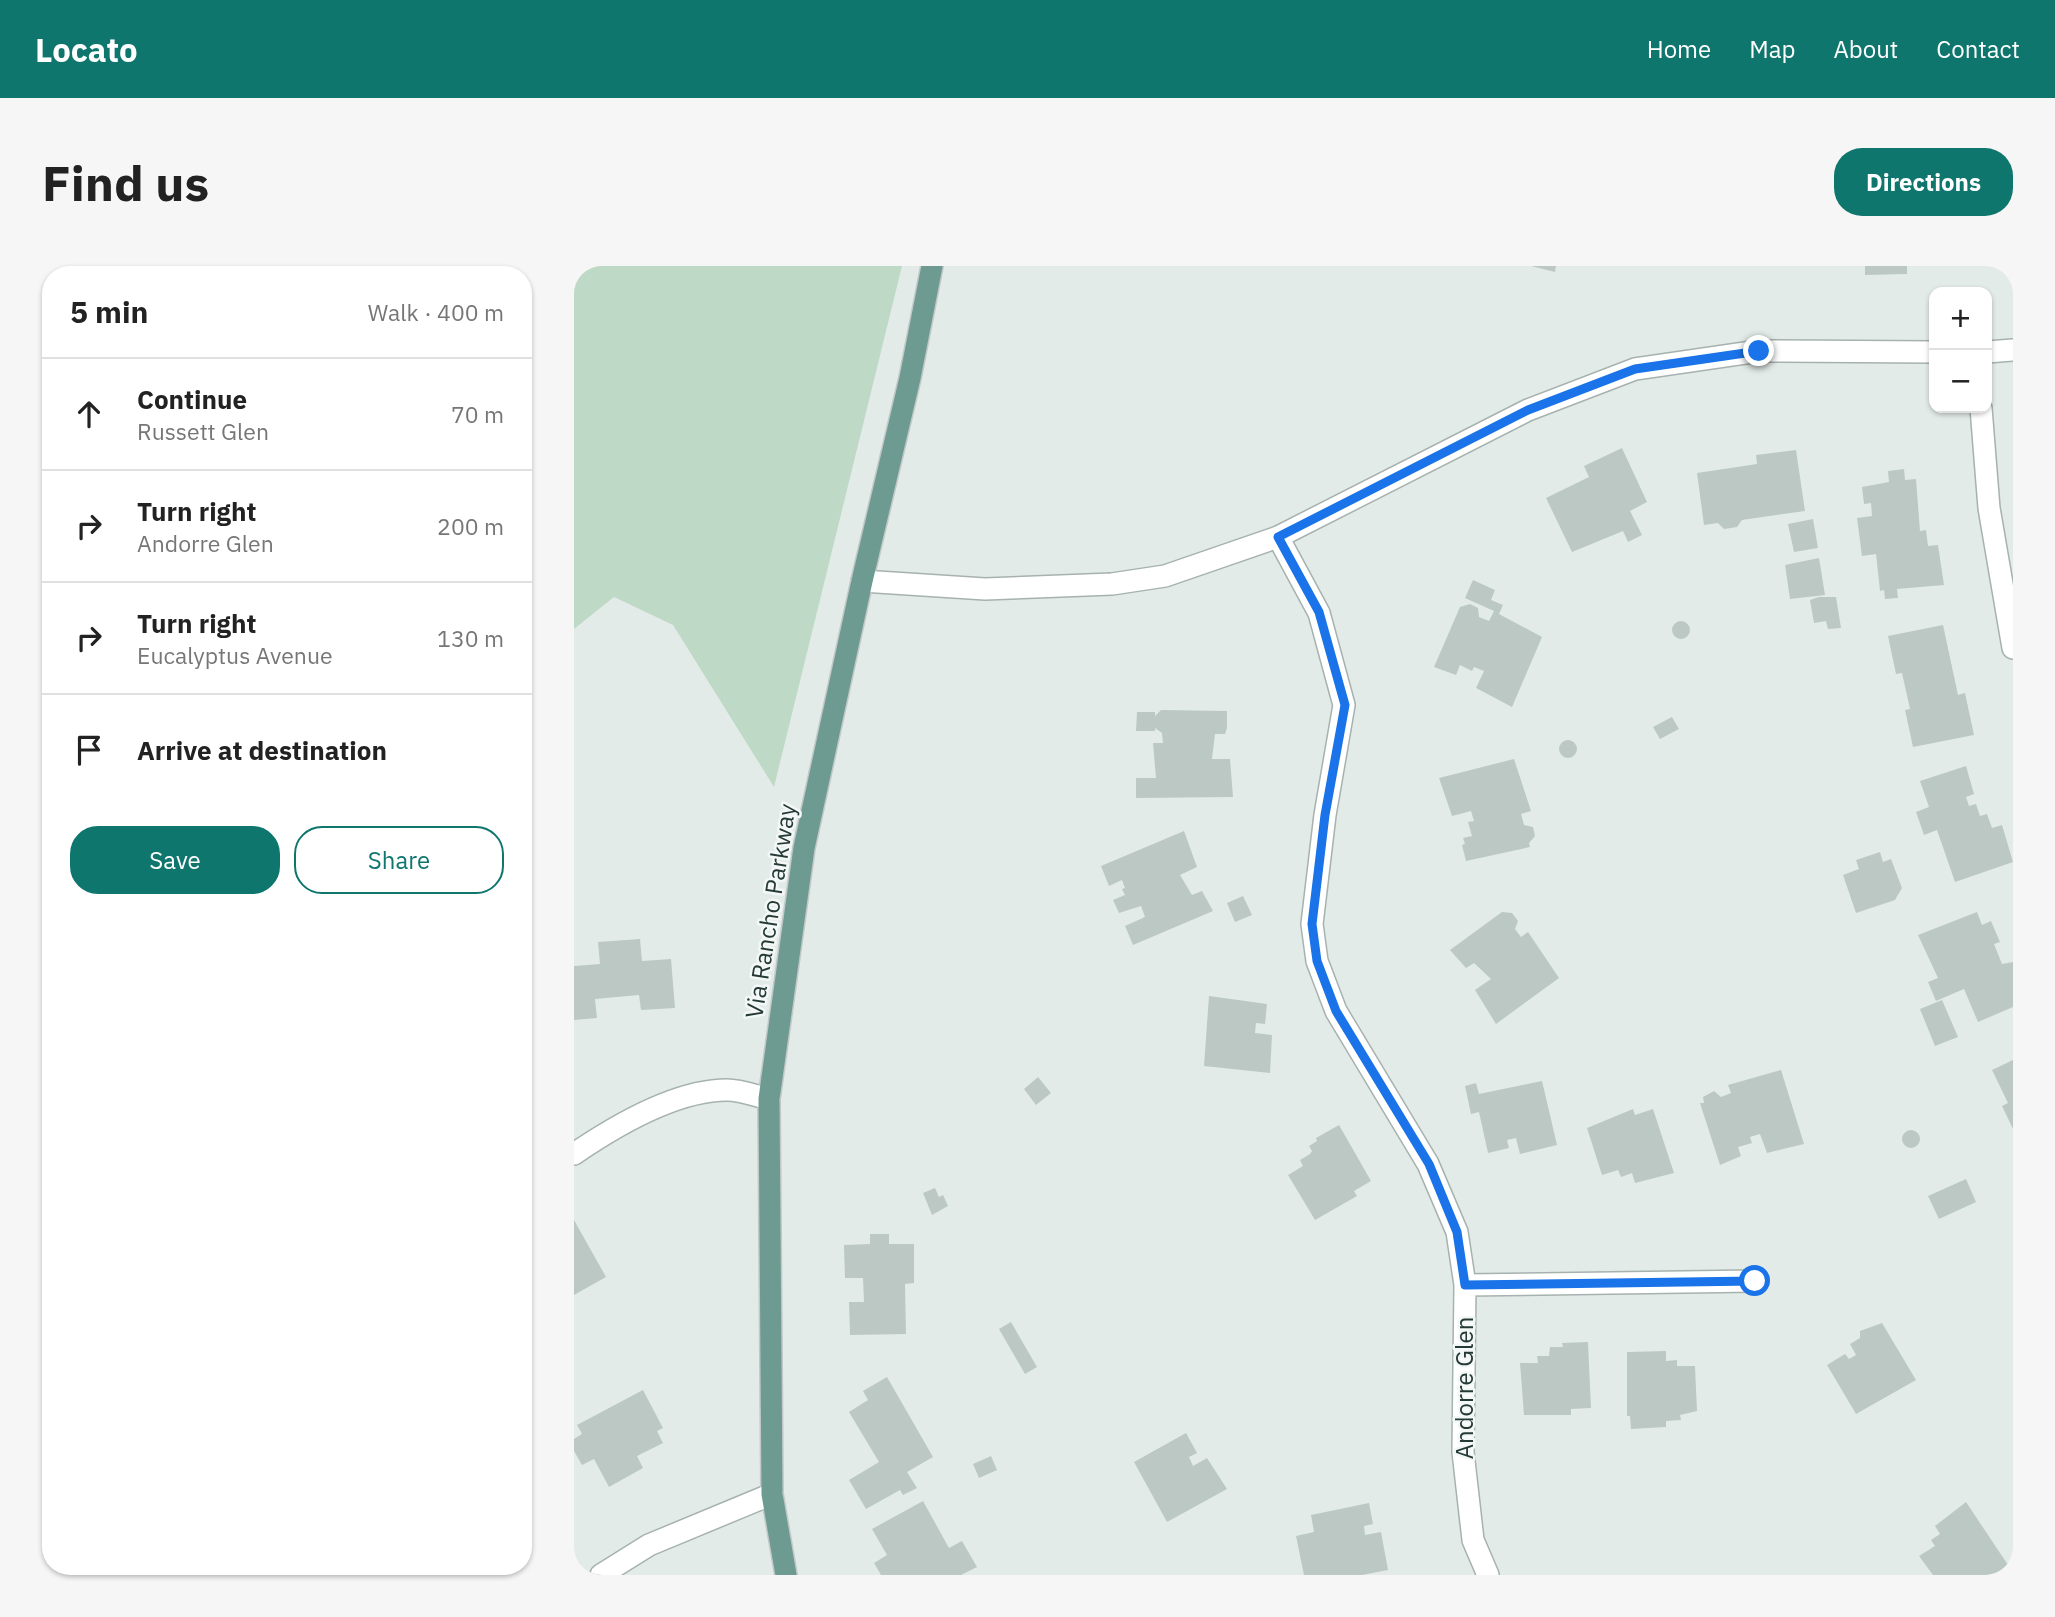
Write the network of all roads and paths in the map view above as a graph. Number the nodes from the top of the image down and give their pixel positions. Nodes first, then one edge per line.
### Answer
1 (932, 266) edge
2 (2013, 350) edge
3 (1929, 352) edge
4 (1992, 352) edge
5 (1981, 413) edge
6 (1278, 537) junction
7 (862, 581) junction
8 (2013, 648) edge
9 (769, 1099) junction
10 (574, 1154) edge
11 (1755, 1281) dead end
12 (1465, 1285) junction
13 (772, 1494) junction
14 (601, 1575) edge
15 (786, 1575) edge
16 (1488, 1575) edge

1 - 7 main road, Via Rancho Parkway
2 - 4 street
3 - 6 street
5 - 8 street
6 - 7 street
6 - 12 street, Andorre Glen
7 - 9 main road, Via Rancho Parkway
9 - 10 street
9 - 13 main road, Via Rancho Parkway
11 - 12 street
12 - 16 street, Andorre Glen
13 - 14 street
13 - 15 main road, Via Rancho Parkway

